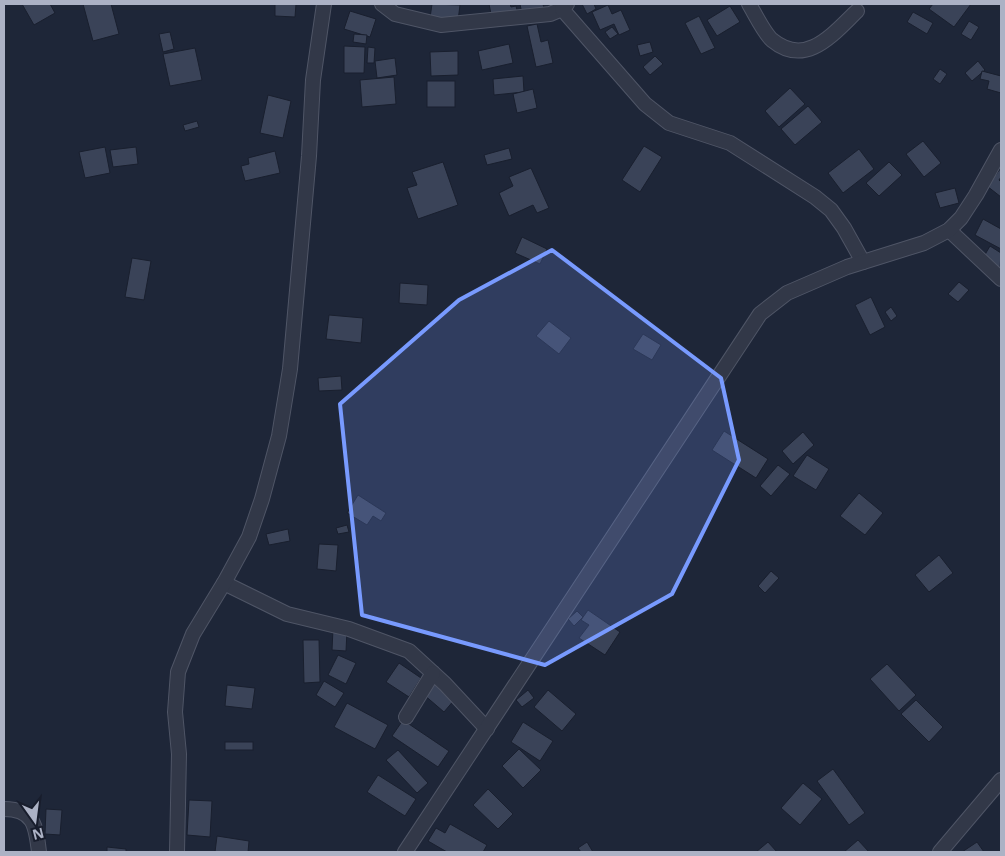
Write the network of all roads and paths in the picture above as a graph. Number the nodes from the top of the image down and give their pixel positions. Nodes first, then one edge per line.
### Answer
1 (324, 4) edge
2 (382, 4) edge
3 (749, 4) edge
4 (565, 6) edge
5 (856, 11) dead end
6 (1001, 150) edge
7 (949, 230) junction
8 (863, 262) junction
9 (1001, 279) edge
10 (224, 584) junction
11 (433, 673) junction
12 (406, 717) dead end
13 (487, 729) junction
14 (1001, 780) edge
15 (4, 809) edge
16 (39, 852) edge
17 (177, 852) edge
18 (405, 852) edge
19 (940, 852) edge

1 - 10 street
2 - 4 street
3 - 5 street
4 - 8 street
6 - 7 street
7 - 8 street
7 - 9 street
8 - 13 street
10 - 11 street
10 - 17 street
11 - 12 street
11 - 13 street
13 - 18 street
14 - 19 street
15 - 16 street

